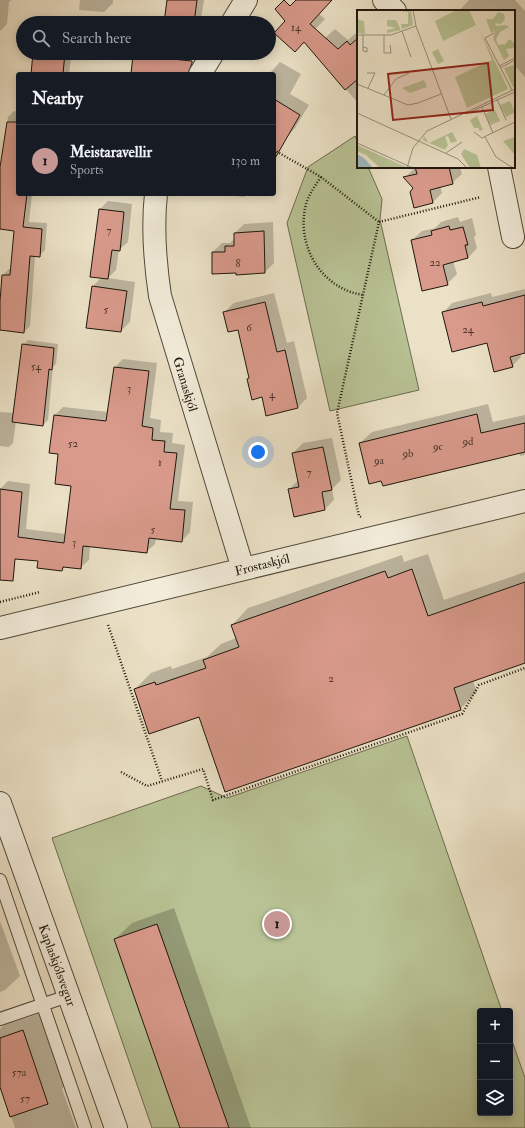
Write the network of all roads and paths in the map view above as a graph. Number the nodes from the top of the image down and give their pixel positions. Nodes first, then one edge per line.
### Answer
1 (246, 0) edge
2 (384, 0) edge
3 (394, 10) edge
4 (236, 16) edge
5 (209, 60) edge
6 (201, 72) edge
7 (276, 151) edge
8 (499, 168) edge
9 (321, 177) junction
10 (504, 191) junction
11 (156, 196) edge
12 (379, 222) junction
13 (513, 237) dead end
14 (363, 295) junction
15 (525, 500) edge
16 (371, 538) junction
17 (243, 569) junction
18 (100, 604) junction
19 (0, 628) edge
20 (525, 668) edge
21 (121, 772) dead end
22 (162, 781) junction
23 (1, 810) edge
24 (0, 880) edge
25 (68, 996) junction
26 (43, 1004) junction
27 (0, 1019) edge
28 (85, 1128) edge
29 (116, 1128) edge

1 - 4 street
2 - 3 street
5 - 6 street
7 - 9 path
8 - 10 street
9 - 12 path
9 - 14 path
10 - 12 path
10 - 13 street
11 - 17 street, Granaskjól
12 - 14 path
14 - 16 path
15 - 16 street, Frostaskjól
16 - 17 street, Frostaskjól
17 - 18 street, Frostaskjól
18 - 19 street, Frostaskjól
18 - 22 path
20 - 22 path
21 - 22 path
23 - 25 street, Kaplaskjólsvegur
24 - 26 lane
25 - 26 lane
25 - 29 street, Kaplaskjólsvegur
26 - 27 lane
26 - 28 lane

